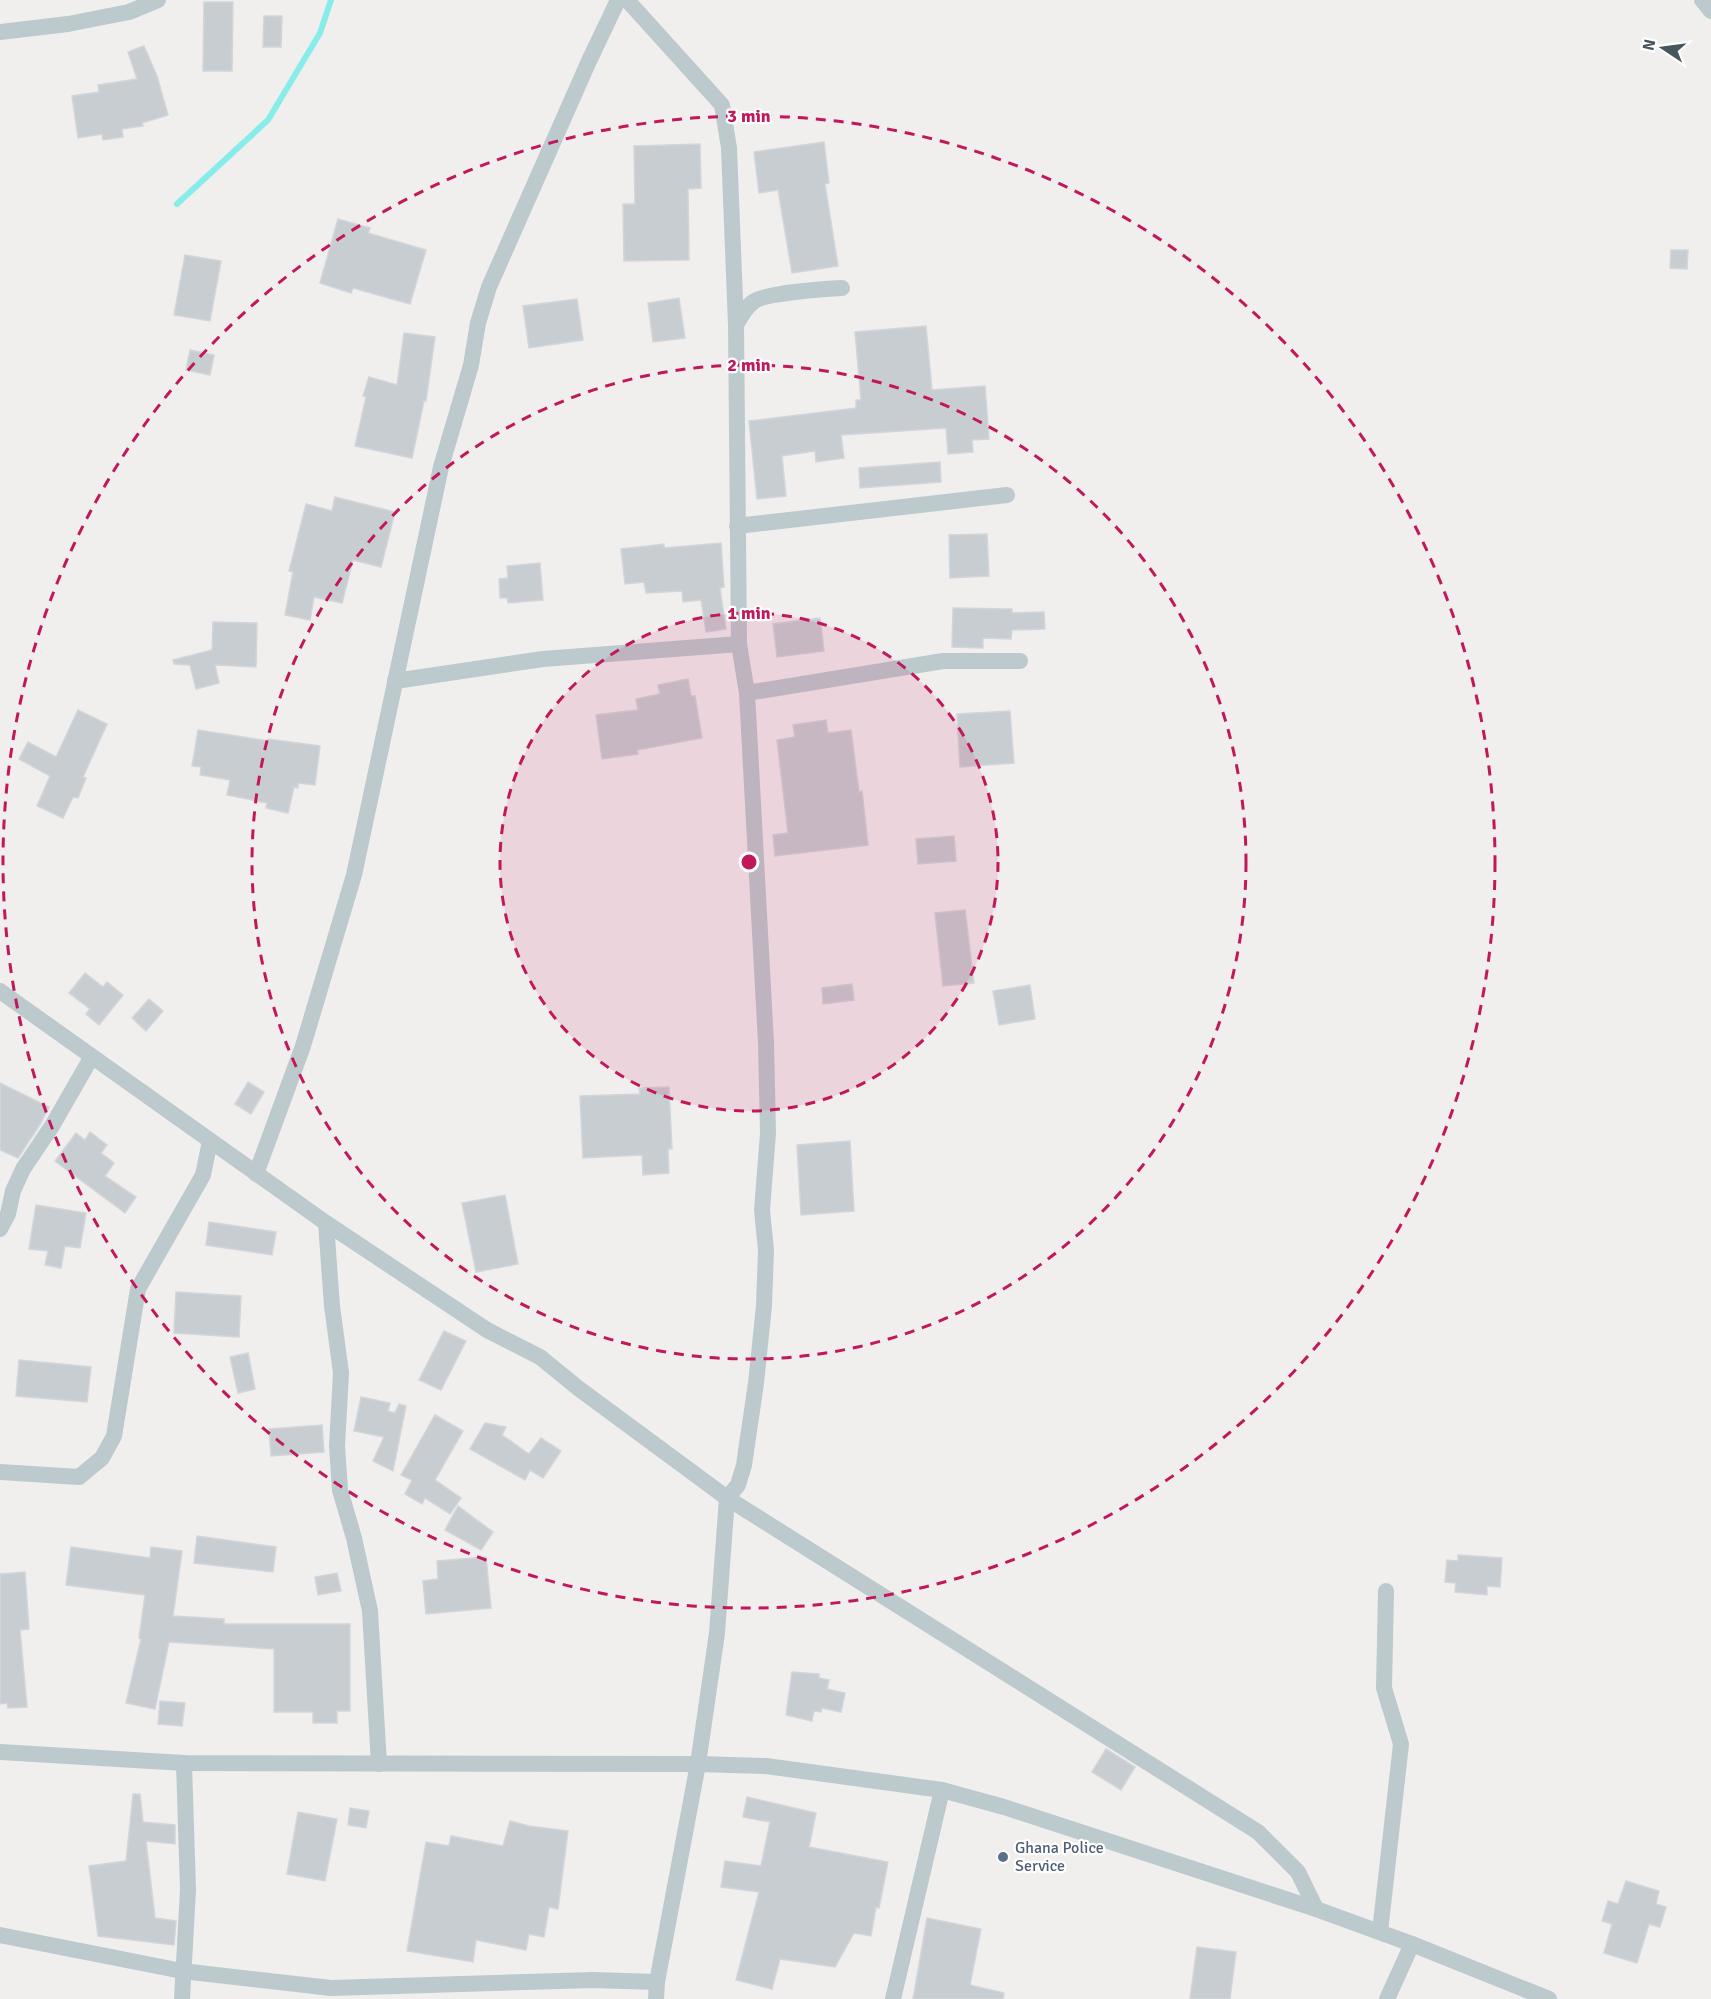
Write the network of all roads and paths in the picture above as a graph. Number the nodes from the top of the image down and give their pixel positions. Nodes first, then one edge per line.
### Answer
1 (158, 0) edge
2 (618, 0) edge
3 (627, 0) edge
4 (1702, 0) edge
5 (1711, 11) edge
6 (0, 32) edge
7 (842, 288) dead end
8 (736, 325) junction
9 (1007, 495) dead end
10 (737, 526) junction
11 (739, 644) junction
12 (1020, 661) dead end
13 (395, 681) junction
14 (747, 693) junction
15 (0, 992) edge
16 (92, 1058) junction
17 (210, 1141) junction
18 (256, 1174) junction
19 (326, 1223) junction
20 (0, 1229) edge
21 (0, 1472) edge
22 (727, 1498) junction
23 (1386, 1591) dead end
24 (0, 1752) edge
25 (184, 1763) junction
26 (379, 1764) junction
27 (698, 1764) junction
28 (942, 1790) junction
29 (1316, 1909) junction
30 (1380, 1932) junction
31 (0, 1935) edge
32 (1412, 1944) junction
33 (182, 1971) junction
34 (657, 1991) edge
35 (331, 1993) edge
36 (182, 1999) edge
37 (893, 1999) edge
38 (1387, 1999) edge
39 (1549, 1999) edge

1 - 6 street
2 - 13 street
3 - 8 street
4 - 5 street
7 - 8 street
8 - 10 street
9 - 10 street
10 - 11 street
11 - 13 street
11 - 14 street
12 - 14 street
13 - 18 street
14 - 22 street
15 - 16 street
16 - 17 street
16 - 20 street
17 - 18 street
17 - 21 street
18 - 19 street
19 - 22 street
19 - 26 street
22 - 27 street
22 - 29 street
23 - 30 street
24 - 25 street
25 - 26 street
25 - 33 street
26 - 27 street
27 - 28 street
27 - 34 street
28 - 29 street
28 - 37 street
29 - 30 street
30 - 32 street
31 - 33 street
32 - 38 street
32 - 39 street
33 - 35 street
33 - 36 street
34 - 35 street

